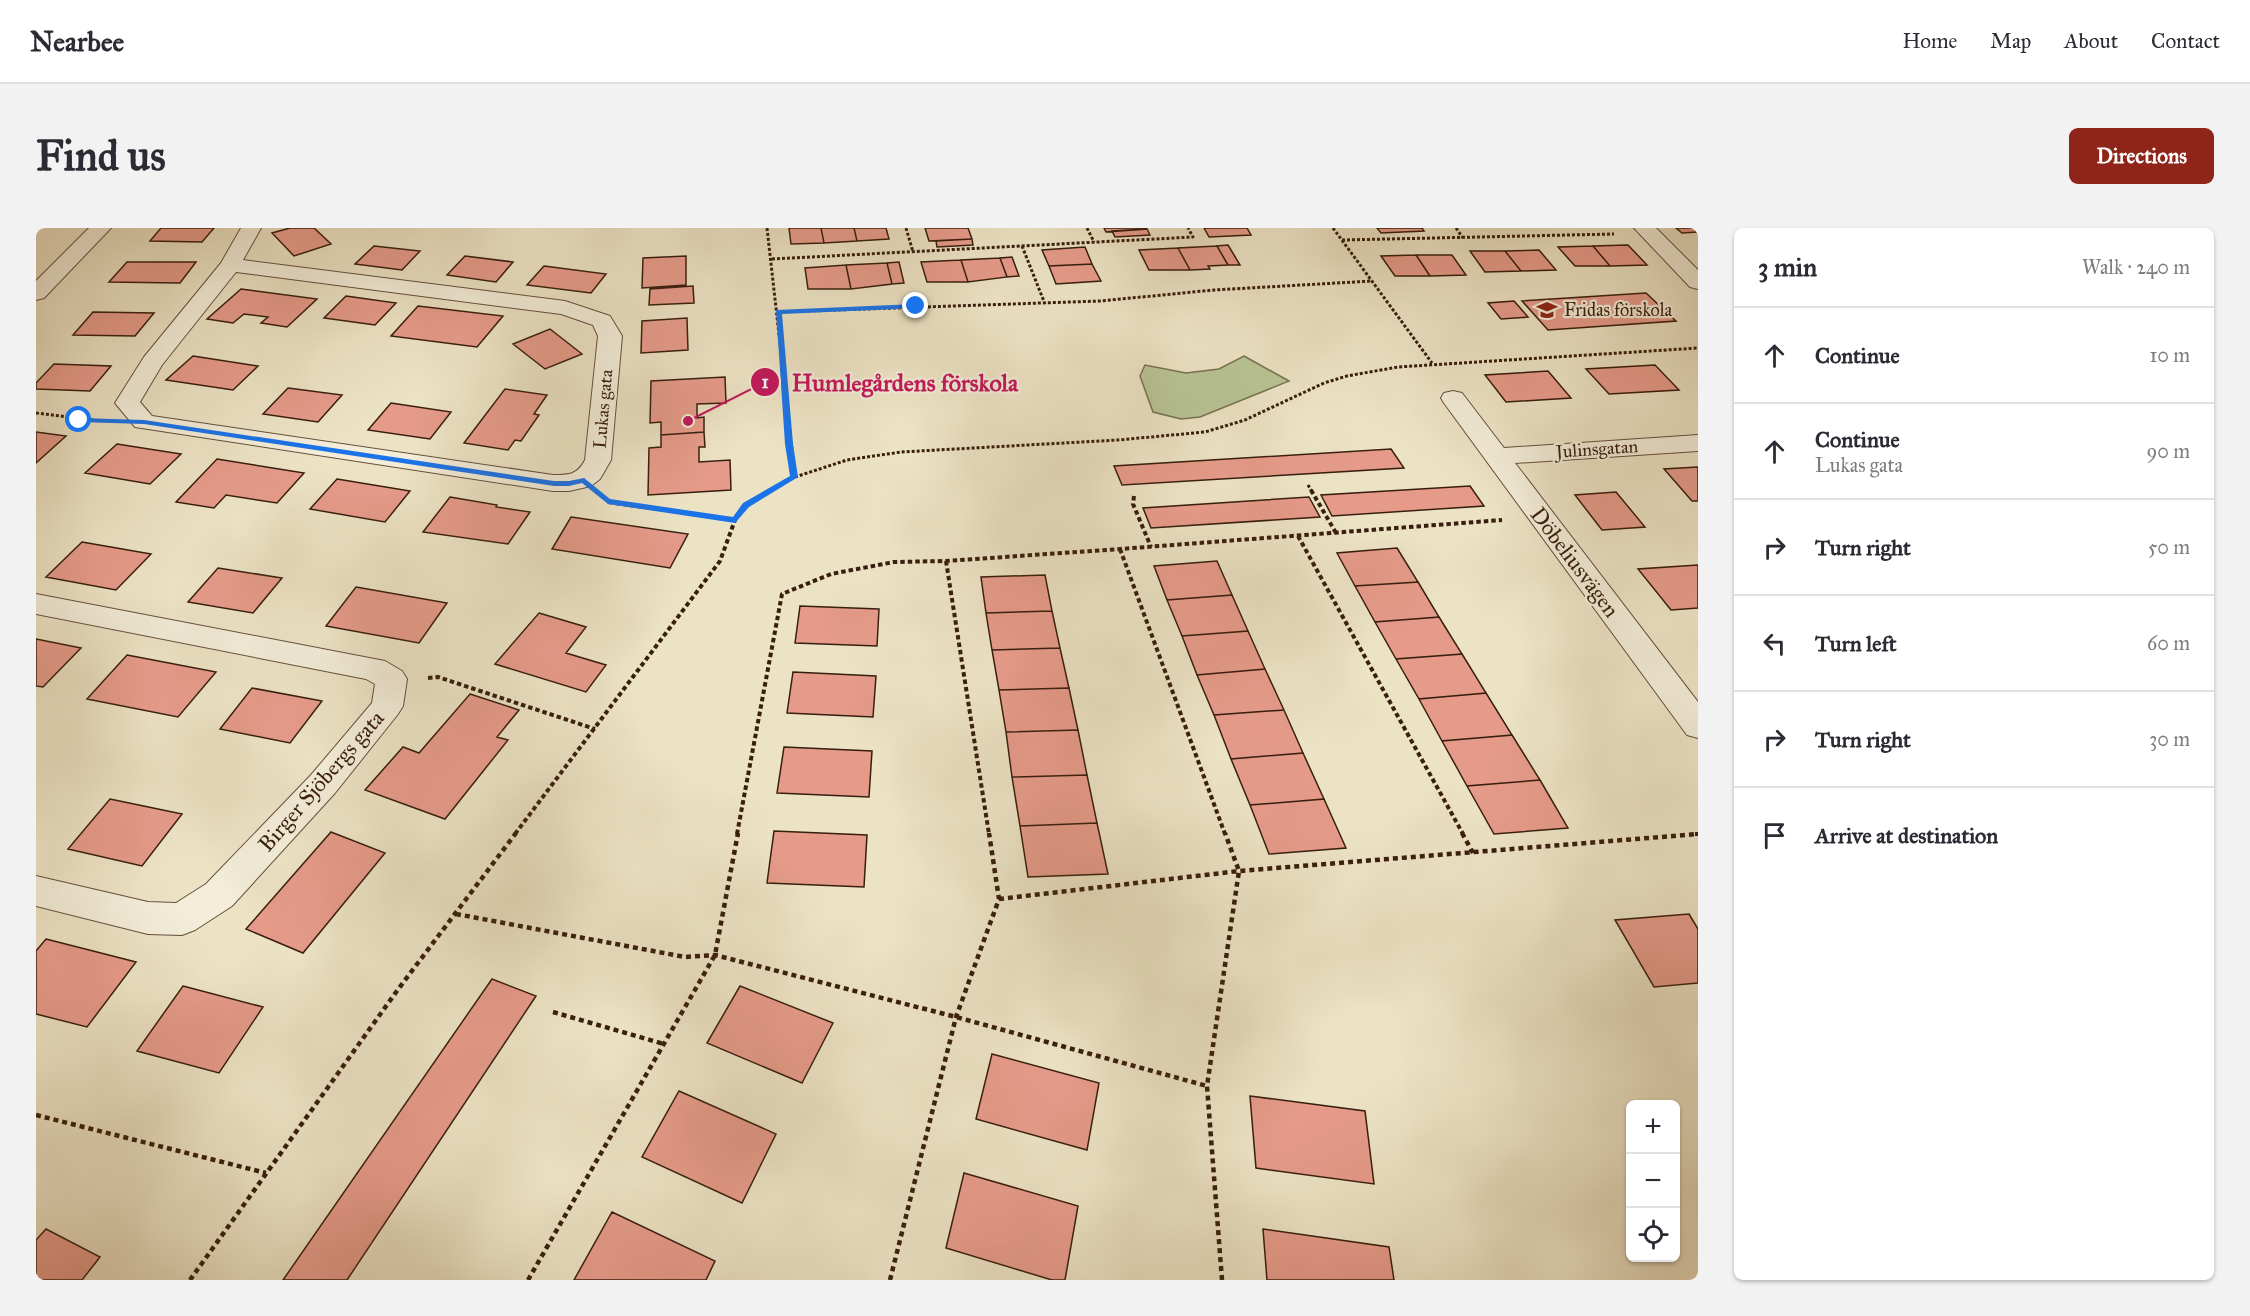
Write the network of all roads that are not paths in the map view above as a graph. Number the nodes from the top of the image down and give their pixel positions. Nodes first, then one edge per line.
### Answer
1 (101, 228) edge
2 (252, 228) edge
3 (1647, 231) edge
4 (230, 265) junction
5 (1698, 282) edge
6 (36, 293) edge
7 (1453, 398) dead end
8 (1698, 443) edge
9 (1496, 456) junction
10 (36, 604) edge
11 (1698, 726) edge
12 (36, 891) edge

1 - 6 street
2 - 4 street
3 - 5 street
4 - 4 street, Lukas gata
7 - 9 street, Döbeliusvägen
8 - 9 street, Julinsgatan
9 - 11 street, Döbeliusvägen
10 - 12 street, Birger Sjöbergs gata

